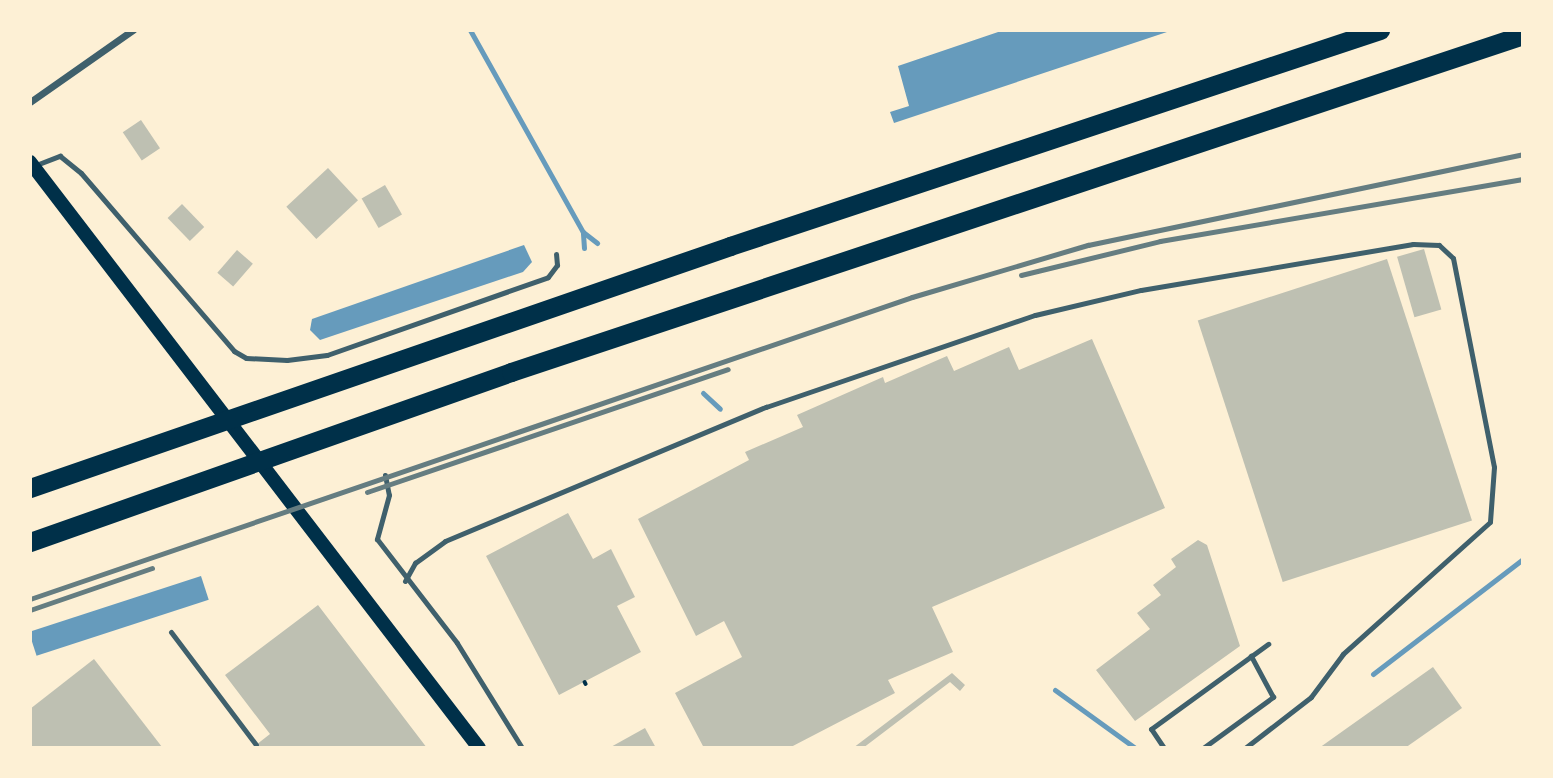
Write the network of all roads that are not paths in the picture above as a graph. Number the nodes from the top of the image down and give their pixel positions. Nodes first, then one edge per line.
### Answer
1 (133, 30) edge
2 (1380, 30) edge
3 (1516, 38) edge
4 (30, 102) edge
5 (32, 165) edge
6 (556, 254) dead end
7 (385, 475) dead end
8 (30, 488) edge
9 (30, 542) edge
10 (405, 581) junction
11 (171, 632) dead end
12 (1268, 643) dead end
13 (1251, 656) junction
14 (256, 745) dead end
15 (479, 748) edge
16 (523, 748) edge
17 (1164, 748) edge
18 (1203, 748) edge
19 (1245, 748) edge

1 - 4 street
2 - 8 highway
3 - 9 highway
5 - 6 lane
5 - 15 main road
7 - 10 lane
10 - 16 lane
10 - 19 lane
11 - 14 lane
12 - 13 lane
13 - 17 lane
13 - 18 lane

